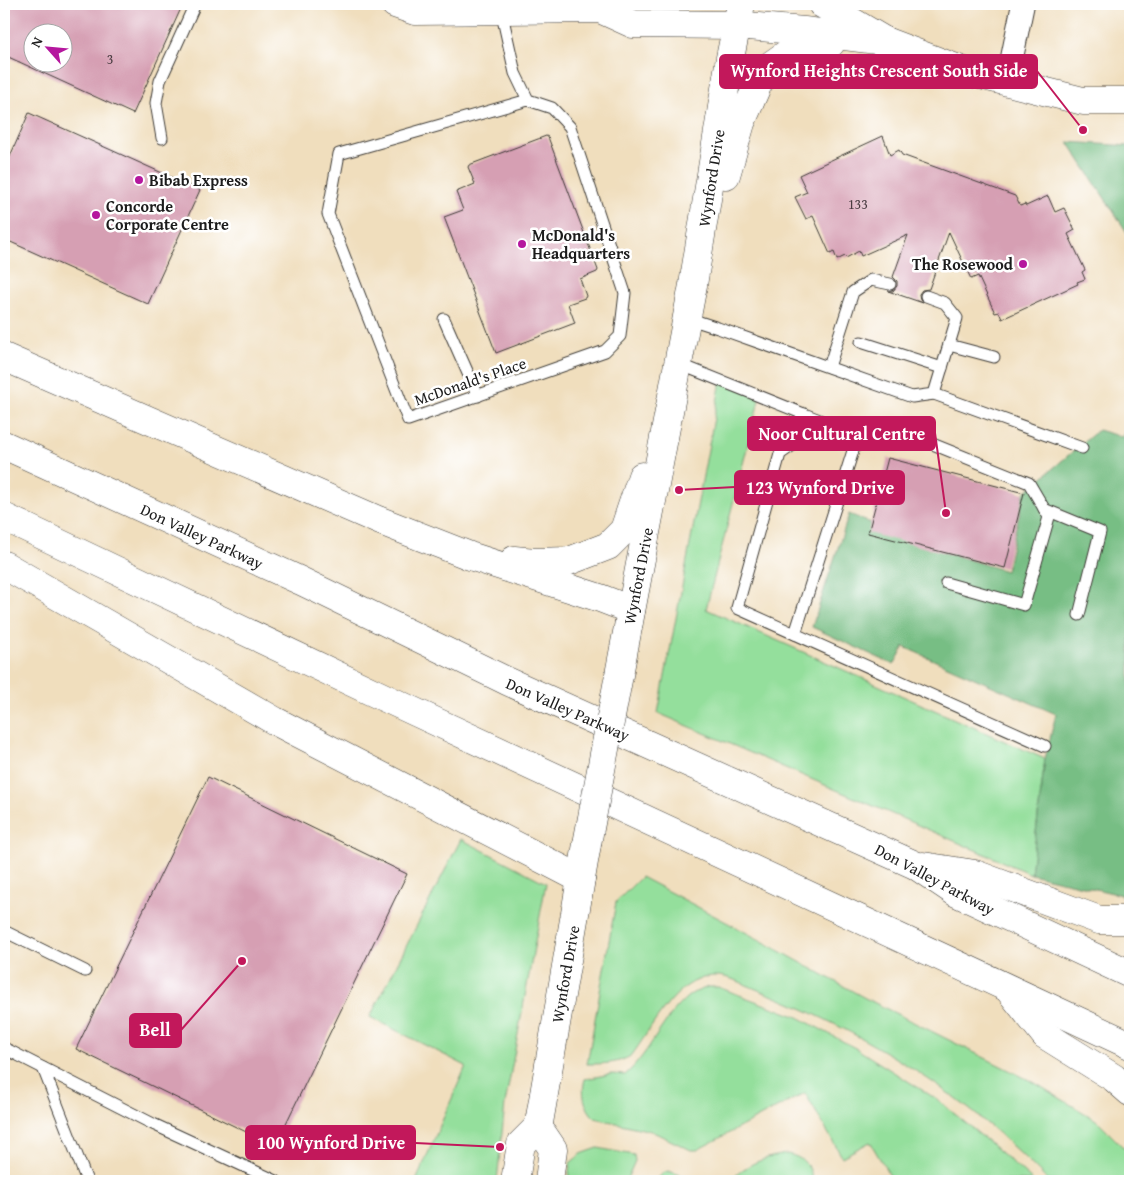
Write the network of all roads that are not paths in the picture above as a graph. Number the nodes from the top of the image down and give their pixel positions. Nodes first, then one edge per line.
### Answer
1 (194, 4) edge
2 (396, 4) edge
3 (822, 4) edge
4 (1023, 4) edge
5 (606, 6) edge
6 (501, 7) edge
7 (739, 14) edge
8 (884, 41) junction
9 (1007, 82) junction
10 (528, 100) junction
11 (1130, 101) edge
12 (162, 138) dead end
13 (890, 284) dead end
14 (693, 285) junction
15 (926, 296) dead end
16 (687, 318) junction
17 (444, 319) dead end
18 (861, 342) dead end
19 (949, 345) junction
20 (4, 357) edge
21 (994, 357) dead end
22 (829, 367) junction
23 (942, 368) junction
24 (677, 373) junction
25 (934, 394) junction
26 (478, 396) junction
27 (804, 414) junction
28 (858, 435) junction
29 (4, 445) edge
30 (1082, 448) dead end
31 (1044, 510) junction
32 (4, 516) edge
33 (470, 556) junction
34 (4, 564) edge
35 (946, 583) dead end
36 (1079, 615) dead end
37 (630, 616) junction
38 (795, 634) junction
39 (1045, 746) dead end
40 (915, 865) junction
41 (581, 879) junction
42 (1130, 920) edge
43 (4, 931) edge
44 (85, 971) dead end
45 (1130, 974) edge
46 (1008, 988) junction
47 (1130, 1045) edge
48 (4, 1048) edge
49 (43, 1068) junction
50 (1130, 1092) edge
51 (538, 1127) junction
52 (87, 1181) edge
53 (276, 1181) edge
54 (515, 1181) edge
55 (549, 1181) edge

1 - 12 lane
2 - 6 main road
3 - 8 main road
4 - 9 street
5 - 6 main road
5 - 7 main road
6 - 10 lane
7 - 8 main road
7 - 14 main road, Wynford Drive
8 - 9 main road
8 - 14 main road
9 - 11 main road
10 - 26 lane, McDonald's Place
10 - 26 lane, McDonald's Place
13 - 22 lane
14 - 16 main road, Wynford Drive
15 - 19 lane
16 - 22 lane
16 - 24 main road, Wynford Drive
17 - 26 lane
18 - 23 lane
19 - 21 lane
19 - 23 lane
20 - 33 main road
22 - 25 lane
23 - 25 lane
24 - 27 lane
24 - 33 main road
24 - 37 main road, Wynford Drive
25 - 30 lane
27 - 28 lane
27 - 38 lane
28 - 31 lane
28 - 38 lane
29 - 40 main road, Don Valley Parkway
31 - 35 lane
31 - 36 lane
32 - 46 main road
33 - 37 main road
34 - 41 main road
37 - 41 main road, Wynford Drive, bridge
38 - 39 lane
40 - 42 main road
40 - 45 main road, Don Valley Parkway
41 - 51 main road, Wynford Drive
43 - 44 lane
46 - 47 main road
46 - 50 main road
48 - 49 lane
49 - 52 lane
49 - 53 lane
51 - 54 main road
51 - 55 main road

